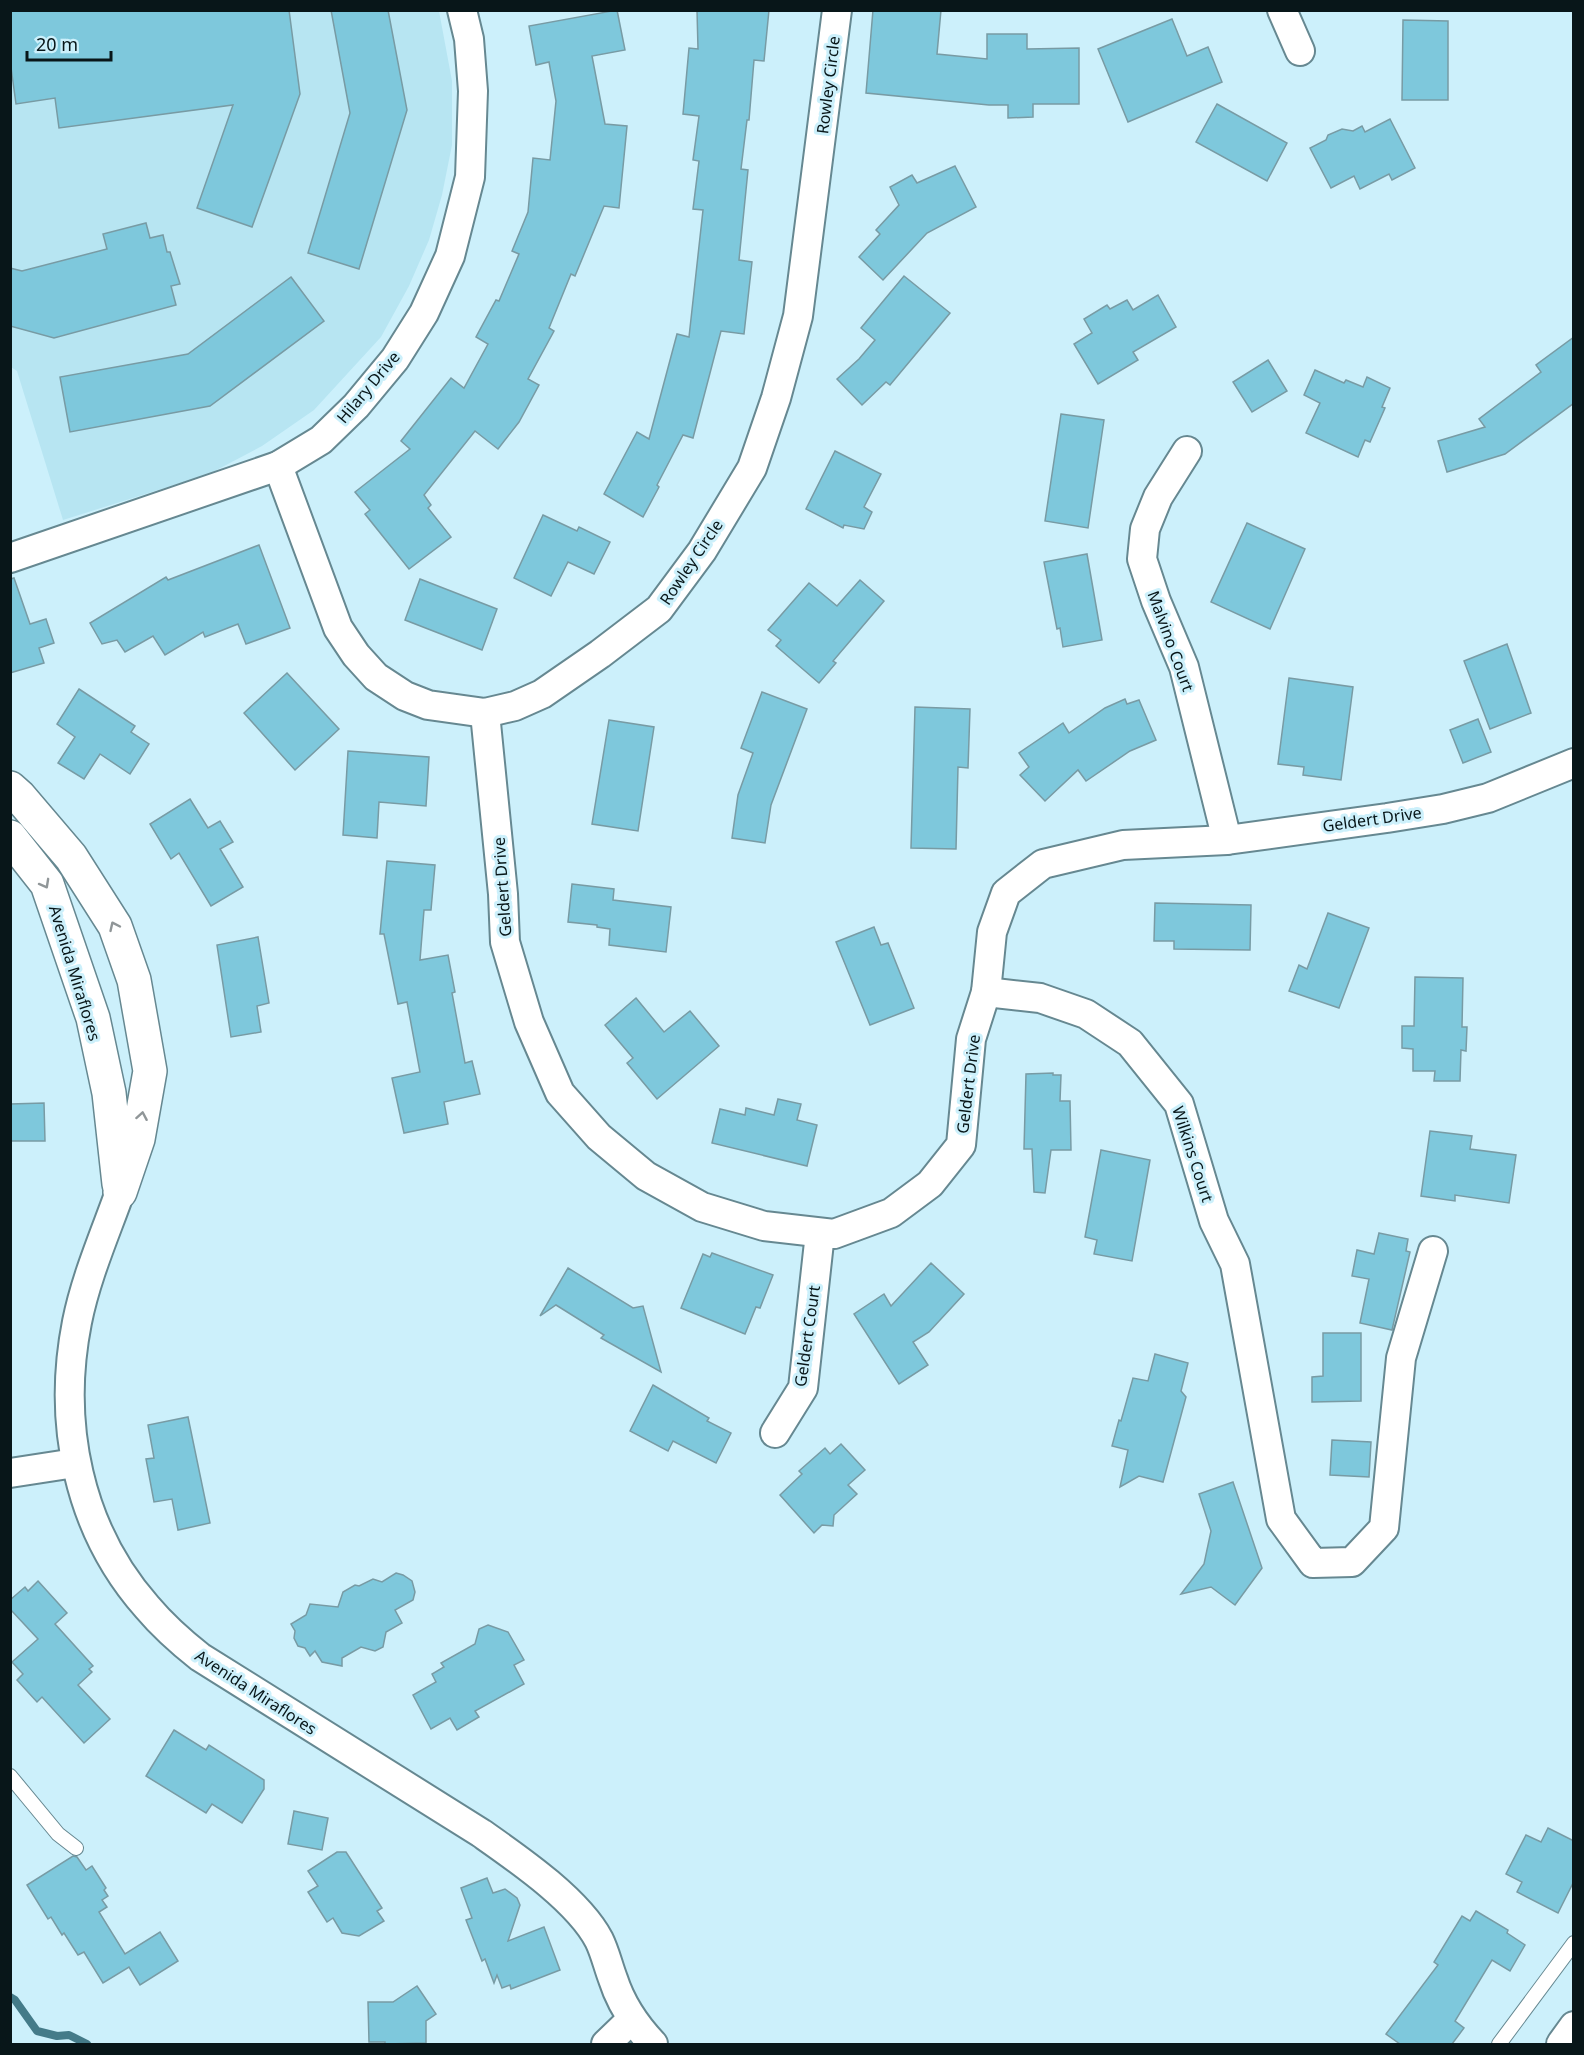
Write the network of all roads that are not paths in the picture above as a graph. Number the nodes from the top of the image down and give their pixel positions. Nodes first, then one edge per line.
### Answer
1 (462, 10) edge
2 (837, 10) edge
3 (1282, 10) edge
4 (1300, 51) dead end
5 (1187, 451) dead end
6 (278, 466) junction
7 (10, 558) edge
8 (485, 713) junction
9 (1574, 763) edge
10 (10, 788) edge
11 (10, 837) edge
12 (1227, 840) junction
13 (986, 992) junction
14 (120, 1192) junction
15 (820, 1233) junction
16 (1433, 1251) dead end
17 (775, 1433) dead end
18 (75, 1463) junction
19 (10, 1473) edge
20 (10, 1776) edge
21 (76, 1848) dead end
22 (1574, 1942) edge
23 (632, 2019) junction
24 (1574, 2026) edge
25 (606, 2044) edge
26 (653, 2044) edge
27 (1499, 2044) edge
28 (1561, 2044) edge

1 - 6 street, Hilary Drive
2 - 8 street, Rowley Circle
3 - 4 street
5 - 12 street, Malvino Court
6 - 7 street, Hilary Drive
6 - 8 street, Rowley Circle
8 - 15 street, Geldert Drive
9 - 12 street, Geldert Drive
14 -> 10 street, Avenida Miraflores
11 -> 14 street, Avenida Miraflores
12 - 13 street, Geldert Drive
13 - 15 street, Geldert Drive
13 - 16 street, Wilkins Court
14 - 18 street, Avenida Miraflores
15 - 17 street, Geldert Court
18 - 19 street
18 - 23 street, Avenida Miraflores
20 - 21 lane
22 - 27 lane
23 - 25 street
23 - 26 street, Avenida Miraflores
24 - 28 street

